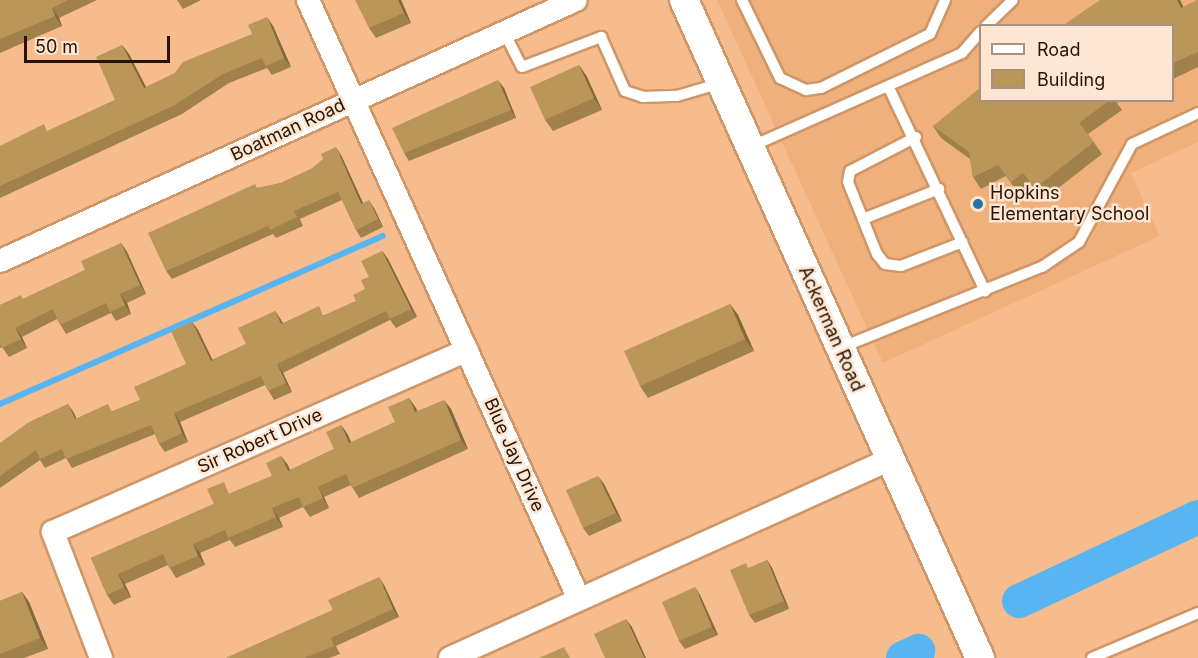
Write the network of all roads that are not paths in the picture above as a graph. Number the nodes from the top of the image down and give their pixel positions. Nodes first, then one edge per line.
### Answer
1 (308, 0) edge
2 (576, 0) edge
3 (684, 0) edge
4 (742, 0) edge
5 (945, 0) edge
6 (1013, 0) edge
7 (545, 6) edge
8 (988, 24) edge
9 (504, 32) junction
10 (979, 34) edge
11 (721, 82) junction
12 (888, 88) junction
13 (352, 100) junction
14 (1198, 113) edge
15 (916, 137) junction
16 (750, 147) junction
17 (939, 189) junction
18 (863, 219) junction
19 (963, 242) junction
20 (0, 261) edge
21 (985, 291) junction
22 (840, 348) junction
23 (467, 350) junction
24 (890, 459) junction
25 (579, 599) junction
26 (1198, 613) edge
27 (101, 658) edge
28 (450, 658) edge
29 (980, 658) edge
30 (1092, 658) edge

1 - 13 street, Blue Jay Drive
2 - 7 street, Boatman Road
3 - 11 street, Ackerman Road
4 - 5 lane
6 - 8 lane
7 - 9 street, Boatman Road
9 - 11 lane
9 - 13 street, Boatman Road
10 - 12 lane
11 - 16 street, Ackerman Road
12 - 15 lane
12 - 16 lane
13 - 20 street, Boatman Road
13 - 23 street, Blue Jay Drive
14 - 21 lane
15 - 17 lane
15 - 18 lane
16 - 22 street, Ackerman Road
17 - 18 lane
17 - 19 lane
18 - 19 lane
19 - 21 lane
21 - 22 lane
22 - 24 street, Ackerman Road
23 - 25 street, Blue Jay Drive
23 - 27 street, Sir Robert Drive
24 - 25 street
24 - 29 street, Ackerman Road
25 - 28 street
26 - 30 lane

